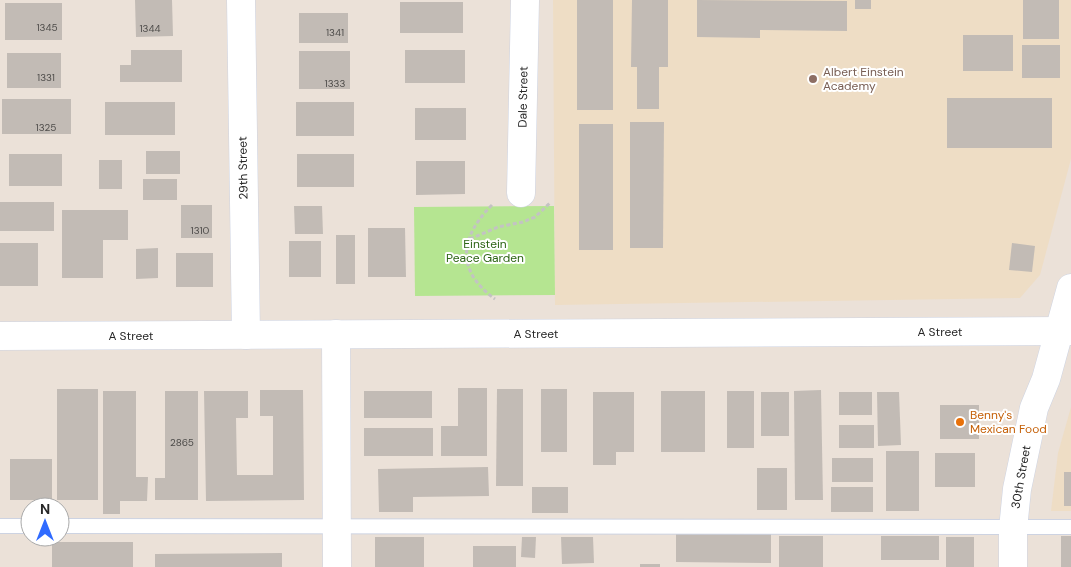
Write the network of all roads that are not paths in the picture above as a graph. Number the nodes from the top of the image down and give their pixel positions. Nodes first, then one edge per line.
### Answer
1 (241, 0) edge
2 (525, 0) edge
3 (521, 193) dead end
4 (1071, 288) edge
5 (1065, 331) edge
6 (336, 334) junction
7 (246, 335) junction
8 (0, 336) edge
9 (337, 525) junction
10 (0, 526) edge
11 (20, 526) edge
12 (70, 526) edge
13 (1071, 527) edge
14 (1013, 528) junction
15 (337, 567) edge
16 (1013, 567) edge

1 - 7 street, 29th Street
2 - 3 street, Dale Street
4 - 5 street, 30th Street
5 - 6 street, A Street
5 - 14 street, 30th Street
6 - 7 street, A Street
6 - 9 street
7 - 8 street, A Street
9 - 12 lane
9 - 14 lane
9 - 15 street
10 - 11 lane
13 - 14 lane
14 - 16 street, 30th Street

